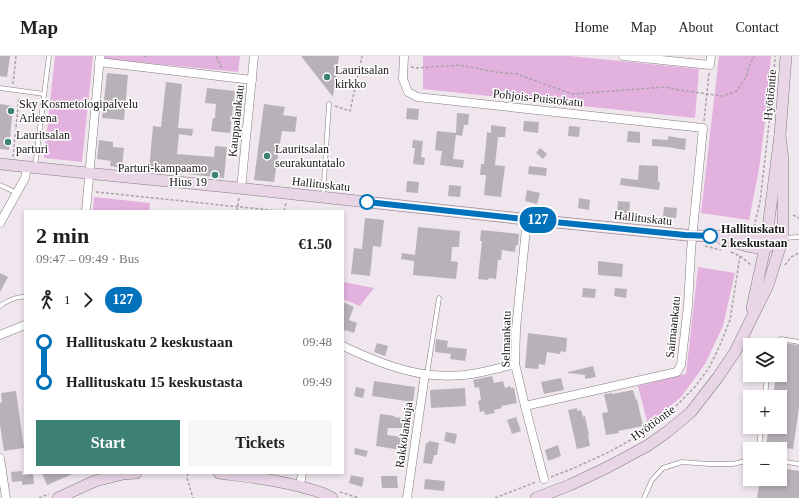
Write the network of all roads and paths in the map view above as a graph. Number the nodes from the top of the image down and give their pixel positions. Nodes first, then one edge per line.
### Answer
1 (16, 56) edge
2 (49, 56) edge
3 (216, 56) edge
4 (254, 56) edge
5 (362, 56) edge
6 (404, 56) edge
7 (623, 56) edge
8 (711, 56) edge
9 (754, 56) edge
10 (783, 56) edge
11 (100, 59) edge
12 (710, 65) junction
13 (404, 66) junction
14 (223, 70) dead end
15 (252, 80) junction
16 (0, 88) edge
17 (12, 90) junction
18 (44, 94) junction
19 (707, 94) junction
20 (329, 104) joint
21 (703, 128) junction
22 (780, 135) junction
23 (13, 159) dead end
24 (0, 164) edge
25 (31, 167) junction
26 (89, 173) junction
27 (0, 185) edge
28 (241, 189) junction
29 (88, 191) junction
30 (17, 193) junction
31 (323, 198) junction
32 (286, 201) dead end
33 (238, 207) junction
34 (86, 210) edge
35 (237, 210) edge
36 (269, 210) edge
37 (284, 210) edge
38 (527, 219) junction
39 (0, 223) edge
40 (693, 236) junction
41 (710, 236) junction
42 (752, 236) junction
43 (767, 236) junction
44 (783, 238) junction
45 (799, 238) edge
46 (765, 249) junction
47 (740, 256) dead end
48 (24, 297) edge
49 (439, 298) dead end
50 (0, 306) edge
51 (24, 325) edge
52 (748, 326) junction
53 (0, 335) edge
54 (787, 340) edge
55 (799, 342) edge
56 (344, 346) edge
57 (516, 364) junction
58 (426, 374) junction
59 (525, 406) junction
60 (0, 458) edge
61 (743, 462) edge
62 (787, 462) edge
63 (799, 464) edge
64 (123, 474) edge
65 (188, 474) edge
66 (227, 474) edge
67 (302, 474) edge
68 (94, 477) edge
69 (544, 479) junction
70 (300, 486) junction
71 (329, 496) edge
72 (6, 498) edge
73 (58, 498) edge
74 (192, 498) edge
75 (339, 498) edge
76 (407, 498) edge
77 (494, 498) edge
78 (536, 498) edge
79 (644, 498) edge

1 - 17 path
2 - 18 lane
3 - 14 path
4 - 15 street, Kauppalankatu
5 - 20 path
6 - 13 street, Pohjois-Puistokatu
7 - 12 street
8 - 12 street
9 - 19 path
10 - 22 street, Hyötiöntie
10 - 42 path
11 - 15 street
11 - 26 street
12 - 19 path
13 - 19 path
13 - 21 street, Pohjois-Puistokatu
15 - 28 street, Kauppalankatu
16 - 17 lane
17 - 18 lane
17 - 23 path
18 - 25 lane
19 - 21 path
20 - 31 lane
21 - 40 street, Saimaankatu
22 - 43 street, Hyötiöntie
22 - 44 street, Hyötiöntie
24 - 25 street, Hallituskatu
25 - 26 street, Hallituskatu
25 - 30 street
26 - 28 street, Hallituskatu
26 - 29 street
27 - 30 lane
28 - 31 street, Hallituskatu
28 - 33 path
29 - 33 path
29 - 34 street
30 - 39 street
31 - 38 street, Hallituskatu
32 - 37 path
33 - 35 path
33 - 36 path
38 - 40 street, Hallituskatu
38 - 57 street, Selmankatu
40 - 41 street, Hallituskatu
40 - 59 street, Saimaankatu
41 - 42 street, Hallituskatu
41 - 46 street, Hallituskatu
42 - 43 street, Hallituskatu
43 - 44 street, Hallituskatu
43 - 46 street, Hyötiöntie
44 - 45 lane
44 - 46 street
44 - 52 street, Hyötiöntie
46 - 52 street, Hyötiöntie
47 - 69 path
48 - 50 lane
49 - 58 lane
51 - 53 street
52 - 78 street, Hyötiöntie
54 - 55 lane
56 - 58 street
57 - 58 street
57 - 59 street, Selmankatu
58 - 76 street, Rakkolankuja
59 - 69 street, Selmankatu
60 - 72 street
61 - 79 lane
62 - 63 lane
64 - 68 street
65 - 74 path
66 - 70 street
67 - 70 street
68 - 73 street
69 - 77 path
70 - 71 street
71 - 75 street

